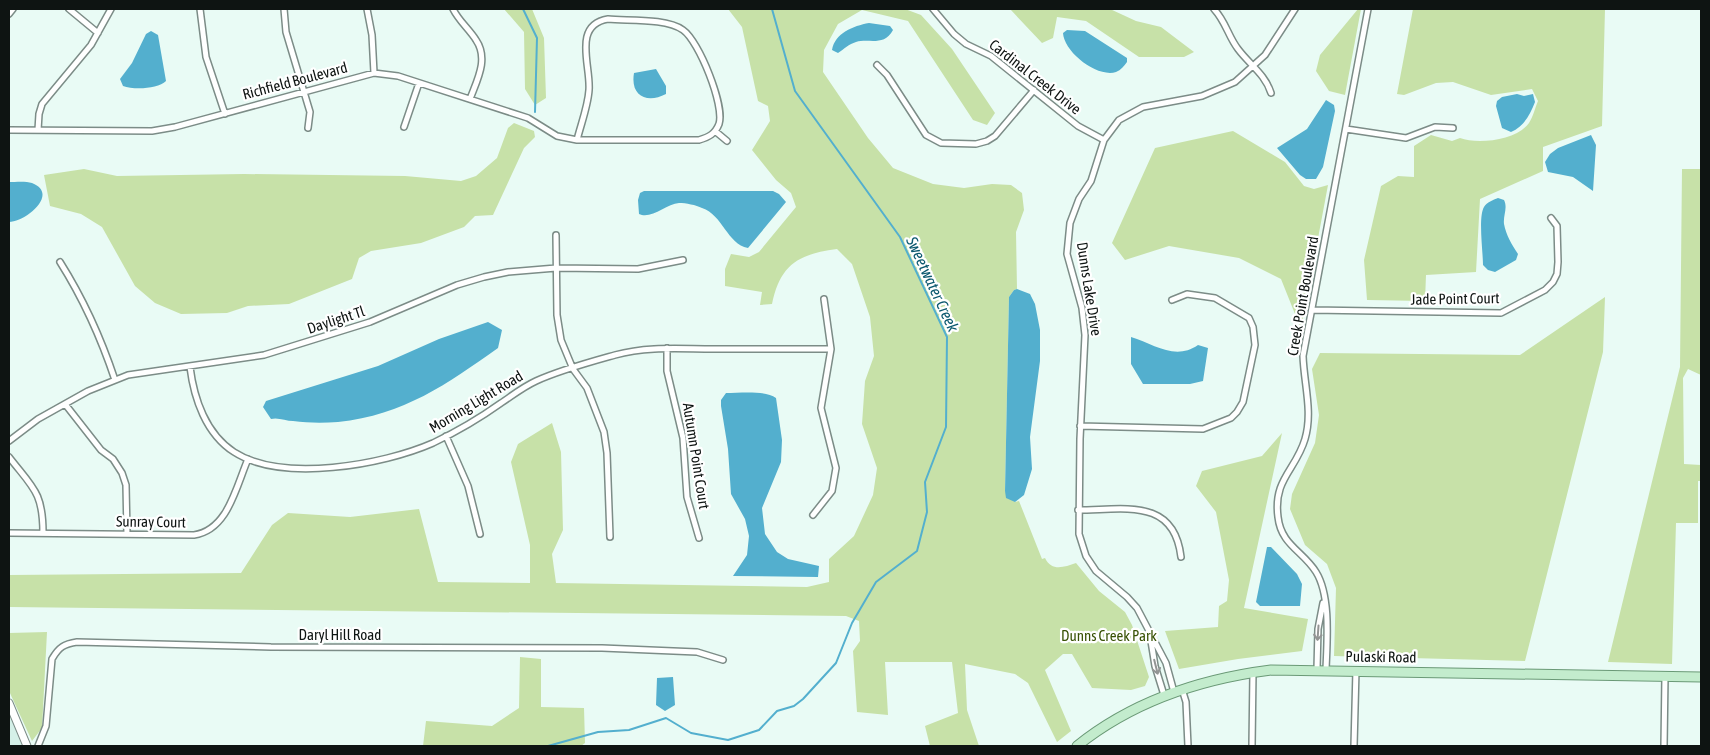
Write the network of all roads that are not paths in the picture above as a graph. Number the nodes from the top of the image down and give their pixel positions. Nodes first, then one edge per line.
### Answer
1 (13, 9) edge
2 (69, 9) edge
3 (112, 9) edge
4 (200, 9) edge
5 (284, 9) edge
6 (367, 9) edge
7 (453, 9) edge
8 (933, 9) edge
9 (1214, 9) edge
10 (1295, 9) edge
11 (1368, 9) edge
12 (9, 14) edge
13 (98, 33) junction
14 (877, 65) dead end
15 (1254, 66) junction
16 (374, 73) junction
17 (419, 83) junction
18 (1034, 90) junction
19 (305, 91) junction
20 (1271, 93) dead end
21 (470, 99) junction
22 (226, 114) junction
23 (404, 127) dead end
24 (308, 128) dead end
25 (1346, 128) junction
26 (1453, 128) dead end
27 (9, 130) edge
28 (38, 130) junction
29 (715, 131) junction
30 (577, 140) junction
31 (1104, 140) junction
32 (727, 141) dead end
33 (1551, 218) dead end
34 (556, 235) dead end
35 (682, 260) dead end
36 (60, 262) dead end
37 (556, 268) junction
38 (824, 299) dead end
39 (1172, 300) dead end
40 (1312, 310) junction
41 (667, 348) junction
42 (831, 349) junction
43 (190, 367) junction
44 (573, 369) junction
45 (115, 380) junction
46 (65, 404) junction
47 (1080, 426) junction
48 (446, 436) junction
49 (9, 441) edge
50 (9, 457) edge
51 (248, 459) junction
52 (1078, 510) junction
53 (813, 515) dead end
54 (9, 533) edge
55 (43, 533) junction
56 (127, 534) junction
57 (480, 534) dead end
58 (610, 537) dead end
59 (699, 538) dead end
60 (1181, 557) dead end
61 (1324, 598) junction
62 (1151, 638) junction
63 (723, 660) dead end
64 (1322, 669) junction
65 (1356, 670) junction
66 (1253, 672) junction
67 (1665, 676) junction
68 (1701, 677) edge
69 (1178, 690) junction
70 (1164, 695) junction
71 (9, 703) edge
72 (27, 746) edge
73 (38, 746) edge
74 (1077, 746) edge
75 (1188, 746) edge
76 (1252, 746) edge
77 (1354, 746) edge
78 (1664, 746) edge

1 - 12 street
2 - 13 street
3 - 13 street
4 - 22 street
5 - 19 street
6 - 16 street
7 - 21 street
8 - 18 street, Cardinal Creek Drive
9 - 15 street
10 - 15 street, Dunns Lake Drive
11 - 25 street, Creek Point Boulevard
13 - 28 street
14 - 18 street
15 - 20 street
15 - 31 street, Dunns Lake Drive
16 - 17 street, Richfield Boulevard
16 - 19 street, Richfield Boulevard
17 - 21 street, Richfield Boulevard
17 - 23 street
18 - 31 street, Cardinal Creek Drive
19 - 22 street, Richfield Boulevard
19 - 24 street
21 - 30 street, Richfield Boulevard
22 - 28 street, Richfield Boulevard
25 - 26 street
25 - 40 street, Creek Point Boulevard
27 - 28 street, Richfield Boulevard
29 - 30 street, Richfield Boulevard
29 - 30 street
29 - 32 street
31 - 47 street, Dunns Lake Drive
33 - 40 street, Jade Point Court
34 - 37 street
35 - 37 street, Daylight Tl
36 - 45 street
37 - 43 street, Daylight Tl
37 - 44 street
38 - 42 street
39 - 47 street
40 - 61 street, Creek Point Boulevard
41 - 42 street, Morning Light Road
41 - 44 street, Morning Light Road
41 - 59 street, Autumn Point Court
42 - 53 street
43 - 45 street, Daylight Tl
43 - 51 street, Morning Light Road
44 - 48 street, Morning Light Road
44 - 58 street
45 - 46 street, Daylight Tl
46 - 49 street, Daylight Tl
46 - 56 street
47 - 52 street, Dunns Lake Drive
48 - 51 street, Morning Light Road
48 - 57 street
50 - 55 street
51 - 56 street, Sunray Court
52 - 60 street
52 - 62 street, Dunns Lake Drive
54 - 55 street, Sunray Court
55 - 56 street, Sunray Court
61 - 64 street, Creek Point Boulevard
61 -> 64 street, Creek Point Boulevard
62 - 69 street
62 -> 70 street
63 - 73 street, Daryl Hill Road
64 - 65 main road, Pulaski Road
64 - 66 main road, Pulaski Road
65 - 67 main road, Pulaski Road
65 - 77 street
66 - 69 main road, Pulaski Road
66 - 76 street
67 - 68 main road, Pulaski Road
67 - 78 street
69 - 70 main road, Pulaski Road
69 - 75 street
70 - 74 main road, Pulaski Road
71 - 72 street

